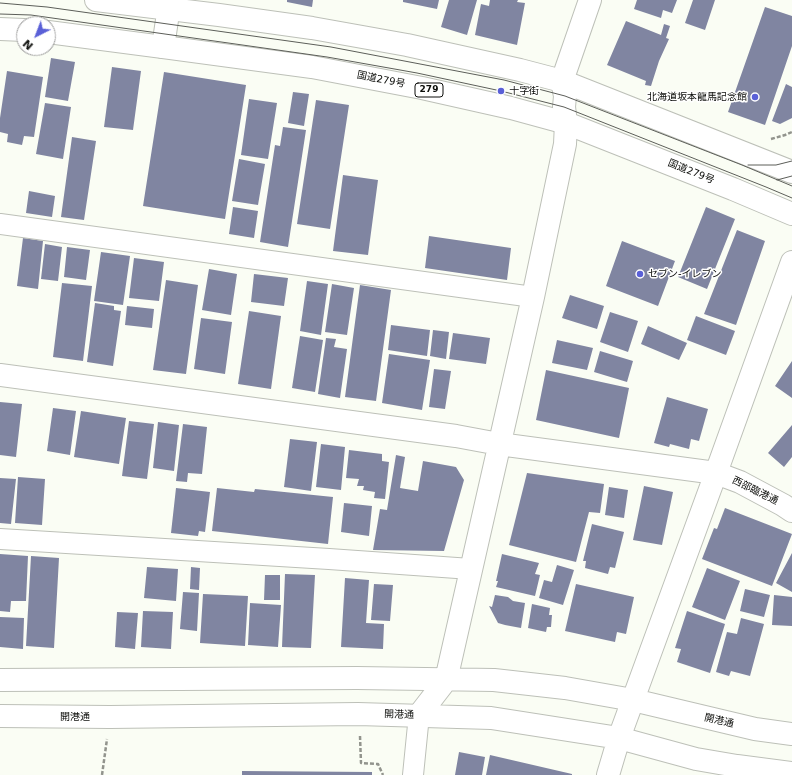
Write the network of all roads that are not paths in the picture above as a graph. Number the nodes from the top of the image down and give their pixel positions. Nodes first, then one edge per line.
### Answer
1 (96, 0) edge
2 (590, 0) edge
3 (169, 4) edge
4 (0, 29) edge
5 (16, 30) edge
6 (56, 33) edge
7 (163, 47) junction
8 (562, 81) junction
9 (566, 123) junction
10 (792, 172) edge
11 (792, 214) edge
12 (0, 224) edge
13 (792, 262) edge
14 (533, 297) junction
15 (0, 375) edge
16 (499, 444) junction
17 (716, 473) junction
18 (792, 511) edge
19 (0, 539) edge
20 (470, 569) junction
21 (0, 680) edge
22 (446, 680) junction
23 (633, 700) junction
24 (419, 715) junction
25 (0, 716) edge
26 (792, 734) edge
27 (619, 738) junction
28 (792, 773) edge
29 (413, 775) edge
30 (608, 775) edge

1 - 3 main road
2 - 8 main road
3 - 7 main road
3 - 8 main road
4 - 5 main road
6 - 7 main road, 国道279号 / 279
7 - 9 main road, 国道279号 / 279
8 - 9 main road
8 - 10 main road
9 - 11 main road, 国道279号 / 279
9 - 14 main road
12 - 14 street
13 - 17 main road
14 - 16 main road
15 - 16 main road, 西部臨港通
16 - 17 main road, 西部臨港通
16 - 20 main road
17 - 18 main road, 西部臨港通
17 - 23 main road
19 - 20 street
20 - 22 main road
21 - 22 main road, 開港通
22 - 23 main road, 開港通
22 - 24 main road
23 - 26 main road, 開港通
23 - 27 main road
24 - 25 main road, 開港通
24 - 27 main road, 開港通
24 - 29 street
27 - 28 main road, 開港通
27 - 30 main road

